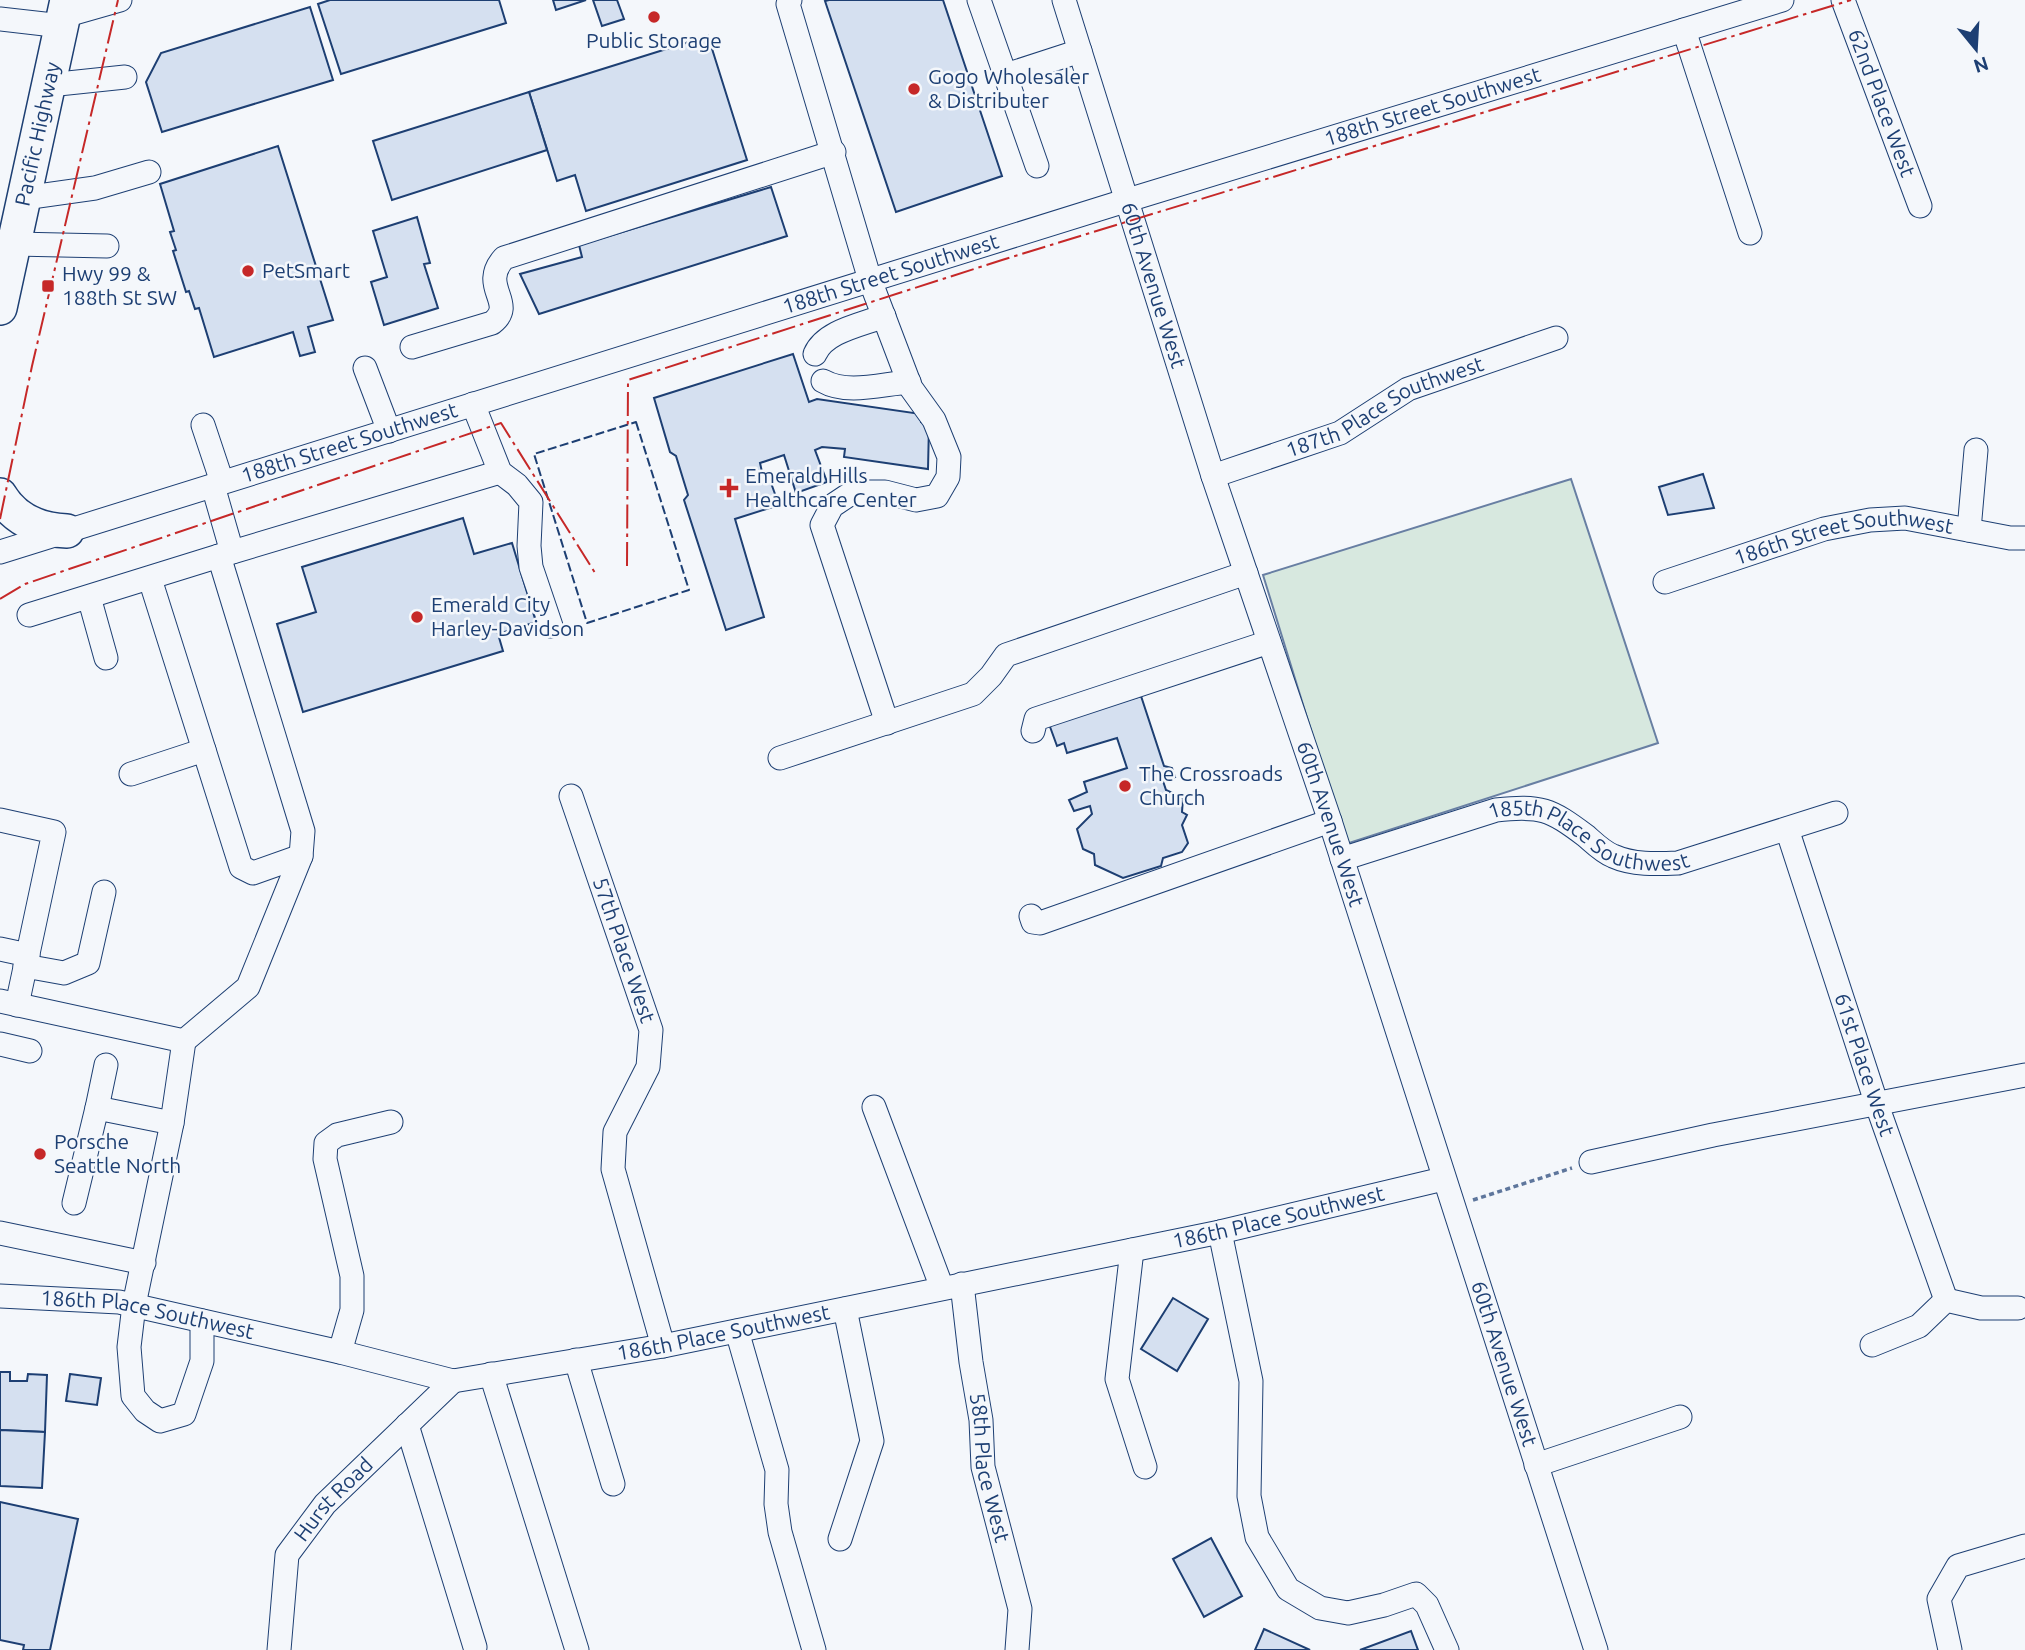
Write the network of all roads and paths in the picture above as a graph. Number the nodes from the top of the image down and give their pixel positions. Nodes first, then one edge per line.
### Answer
1 (120, 0) edge
2 (790, 0) edge
3 (979, 0) edge
4 (1064, 0) edge
5 (1783, 0) edge
6 (1843, 0) edge
7 (64, 14) edge
8 (0, 19) edge
9 (1684, 30) junction
10 (1080, 51) junction
11 (1006, 75) junction
12 (125, 77) dead end
13 (49, 85) junction
14 (834, 152) junction
15 (1037, 166) dead end
16 (149, 172) dead end
17 (24, 198) junction
18 (1128, 200) junction
19 (1920, 206) dead end
20 (1750, 233) dead end
21 (15, 244) junction
22 (107, 246) dead end
23 (870, 280) junction
24 (0, 308) edge
25 (884, 316) junction
26 (1556, 338) dead end
27 (412, 347) dead end
28 (815, 354) dead end
29 (365, 368) dead end
30 (823, 381) dead end
31 (909, 382) junction
32 (473, 404) junction
33 (203, 425) dead end
34 (389, 431) junction
35 (1976, 450) dead end
36 (500, 471) junction
37 (1213, 475) junction
38 (217, 484) junction
39 (0, 495) edge
40 (1969, 530) junction
41 (67, 531) junction
42 (2025, 538) edge
43 (0, 552) edge
44 (226, 554) junction
45 (1246, 573) junction
46 (150, 579) junction
47 (1665, 582) dead end
48 (89, 597) junction
49 (29, 615) dead end
50 (551, 626) dead end
51 (1269, 642) junction
52 (106, 658) dead end
53 (887, 723) junction
54 (1033, 731) dead end
55 (204, 751) junction
56 (780, 758) dead end
57 (131, 774) dead end
58 (571, 796) dead end
59 (1836, 813) dead end
60 (0, 820) edge
61 (1330, 821) junction
62 (1787, 829) junction
63 (301, 856) junction
64 (1342, 859) junction
65 (104, 892) dead end
66 (1031, 916) dead end
67 (0, 949) edge
68 (26, 961) junction
69 (8, 1003) edge
70 (184, 1041) junction
71 (0, 1044) edge
72 (30, 1051) dead end
73 (106, 1065) dead end
74 (2025, 1075) edge
75 (1877, 1105) junction
76 (874, 1107) dead end
77 (97, 1108) junction
78 (391, 1122) dead end
79 (172, 1123) junction
80 (1591, 1162) joint
81 (1443, 1179) junction
82 (74, 1203) dead end
83 (1452, 1206) junction
84 (1220, 1232) junction
85 (0, 1233) edge
86 (1132, 1250) junction
87 (144, 1263) junction
88 (952, 1286) junction
89 (0, 1297) edge
90 (1946, 1300) junction
91 (135, 1306) junction
92 (2018, 1308) dead end
93 (845, 1309) junction
94 (202, 1321) junction
95 (737, 1331) junction
96 (1872, 1345) dead end
97 (663, 1346) junction
98 (340, 1352) junction
99 (576, 1360) junction
100 (491, 1374) junction
101 (453, 1381) junction
102 (1680, 1417) dead end
103 (407, 1425) junction
104 (1536, 1465) junction
105 (1145, 1467) dead end
106 (613, 1484) dead end
107 (840, 1539) dead end
108 (2025, 1546) edge
109 (475, 1647) dead end
110 (279, 1650) edge
111 (577, 1650) edge
112 (814, 1650) edge
113 (1017, 1650) edge
114 (1447, 1650) edge
115 (1596, 1650) edge
116 (1950, 1650) edge

1 - 7 street
2 - 14 street
3 - 11 street
4 - 10 street, 60th Avenue West
5 - 9 street, 188th Street Southwest
6 - 19 street, 62nd Place West
7 - 8 street
7 - 13 highway, Pacific Highway
9 - 18 street, 188th Street Southwest
9 - 20 street
10 - 11 street
10 - 18 street, 60th Avenue West
11 - 15 street
12 - 13 street
13 - 17 highway, Pacific Highway
14 - 23 street
14 - 27 street
16 - 17 street
17 - 21 highway, Pacific Highway
18 - 23 street, 188th Street Southwest
18 - 37 street, 60th Avenue West
21 - 22 street
21 - 24 highway, Pacific Highway
23 - 25 street
23 - 32 street, 188th Street Southwest
25 - 28 street
25 - 31 street
26 - 37 street, 187th Place Southwest
29 - 34 street
30 - 31 street
31 - 53 street
32 - 34 street, 188th Street Southwest
32 - 36 street
33 - 38 street
34 - 38 street, 188th Street Southwest
35 - 40 street
36 - 44 street
36 - 50 street
37 - 45 street, 60th Avenue West
38 - 41 street, 188th Street Southwest
38 - 44 street
39 - 41 highway
40 - 42 street, 186th Street Southwest
40 - 47 street, 186th Street Southwest
41 - 43 street, 188th Street Southwest
44 - 46 street
44 - 63 street
45 - 51 street, 60th Avenue West
45 - 53 street
46 - 48 street
46 - 55 street
48 - 49 street
48 - 52 street
51 - 54 street
51 - 61 street, 60th Avenue West
53 - 56 street
55 - 57 street
55 - 63 street
58 - 97 street, 57th Place West
59 - 62 street, 185th Place Southwest
60 - 68 street
61 - 64 street, 60th Avenue West
61 - 66 street
62 - 64 street, 185th Place Southwest
62 - 75 street, 61st Place West
63 - 70 street
64 - 81 street, 60th Avenue West
65 - 68 street
67 - 68 street
68 - 69 street
69 - 70 street
70 - 79 street
71 - 72 street
73 - 77 street
74 - 75 street
75 - 80 street
75 - 90 street, 61st Place West
76 - 88 street, 58th Place West
77 - 79 street
77 - 82 street
78 - 98 street
79 - 87 street
80 - 83 path
81 - 83 street, 60th Avenue West
81 - 84 street, 186th Place Southwest
83 - 104 street, 60th Avenue West
84 - 86 street, 186th Place Southwest
84 - 114 street
85 - 87 street
86 - 88 street, 186th Place Southwest
86 - 105 street
87 - 91 street
88 - 93 street, 186th Place Southwest
88 - 113 street, 58th Place West
89 - 91 street, 186th Place Southwest
90 - 92 street
90 - 96 street
91 - 94 street, 186th Place Southwest
91 - 94 street
93 - 95 street, 186th Place Southwest
93 - 107 street
94 - 98 street, 186th Place Southwest
95 - 97 street, 186th Place Southwest
95 - 112 street
97 - 99 street, 186th Place Southwest
98 - 101 street, 186th Place Southwest
99 - 100 street, 186th Place Southwest
99 - 106 street
100 - 101 street, 186th Place Southwest
100 - 111 street
101 - 103 street, Hurst Road
102 - 104 street
103 - 109 street
103 - 110 street, Hurst Road
104 - 115 street, 60th Avenue West
108 - 116 street

